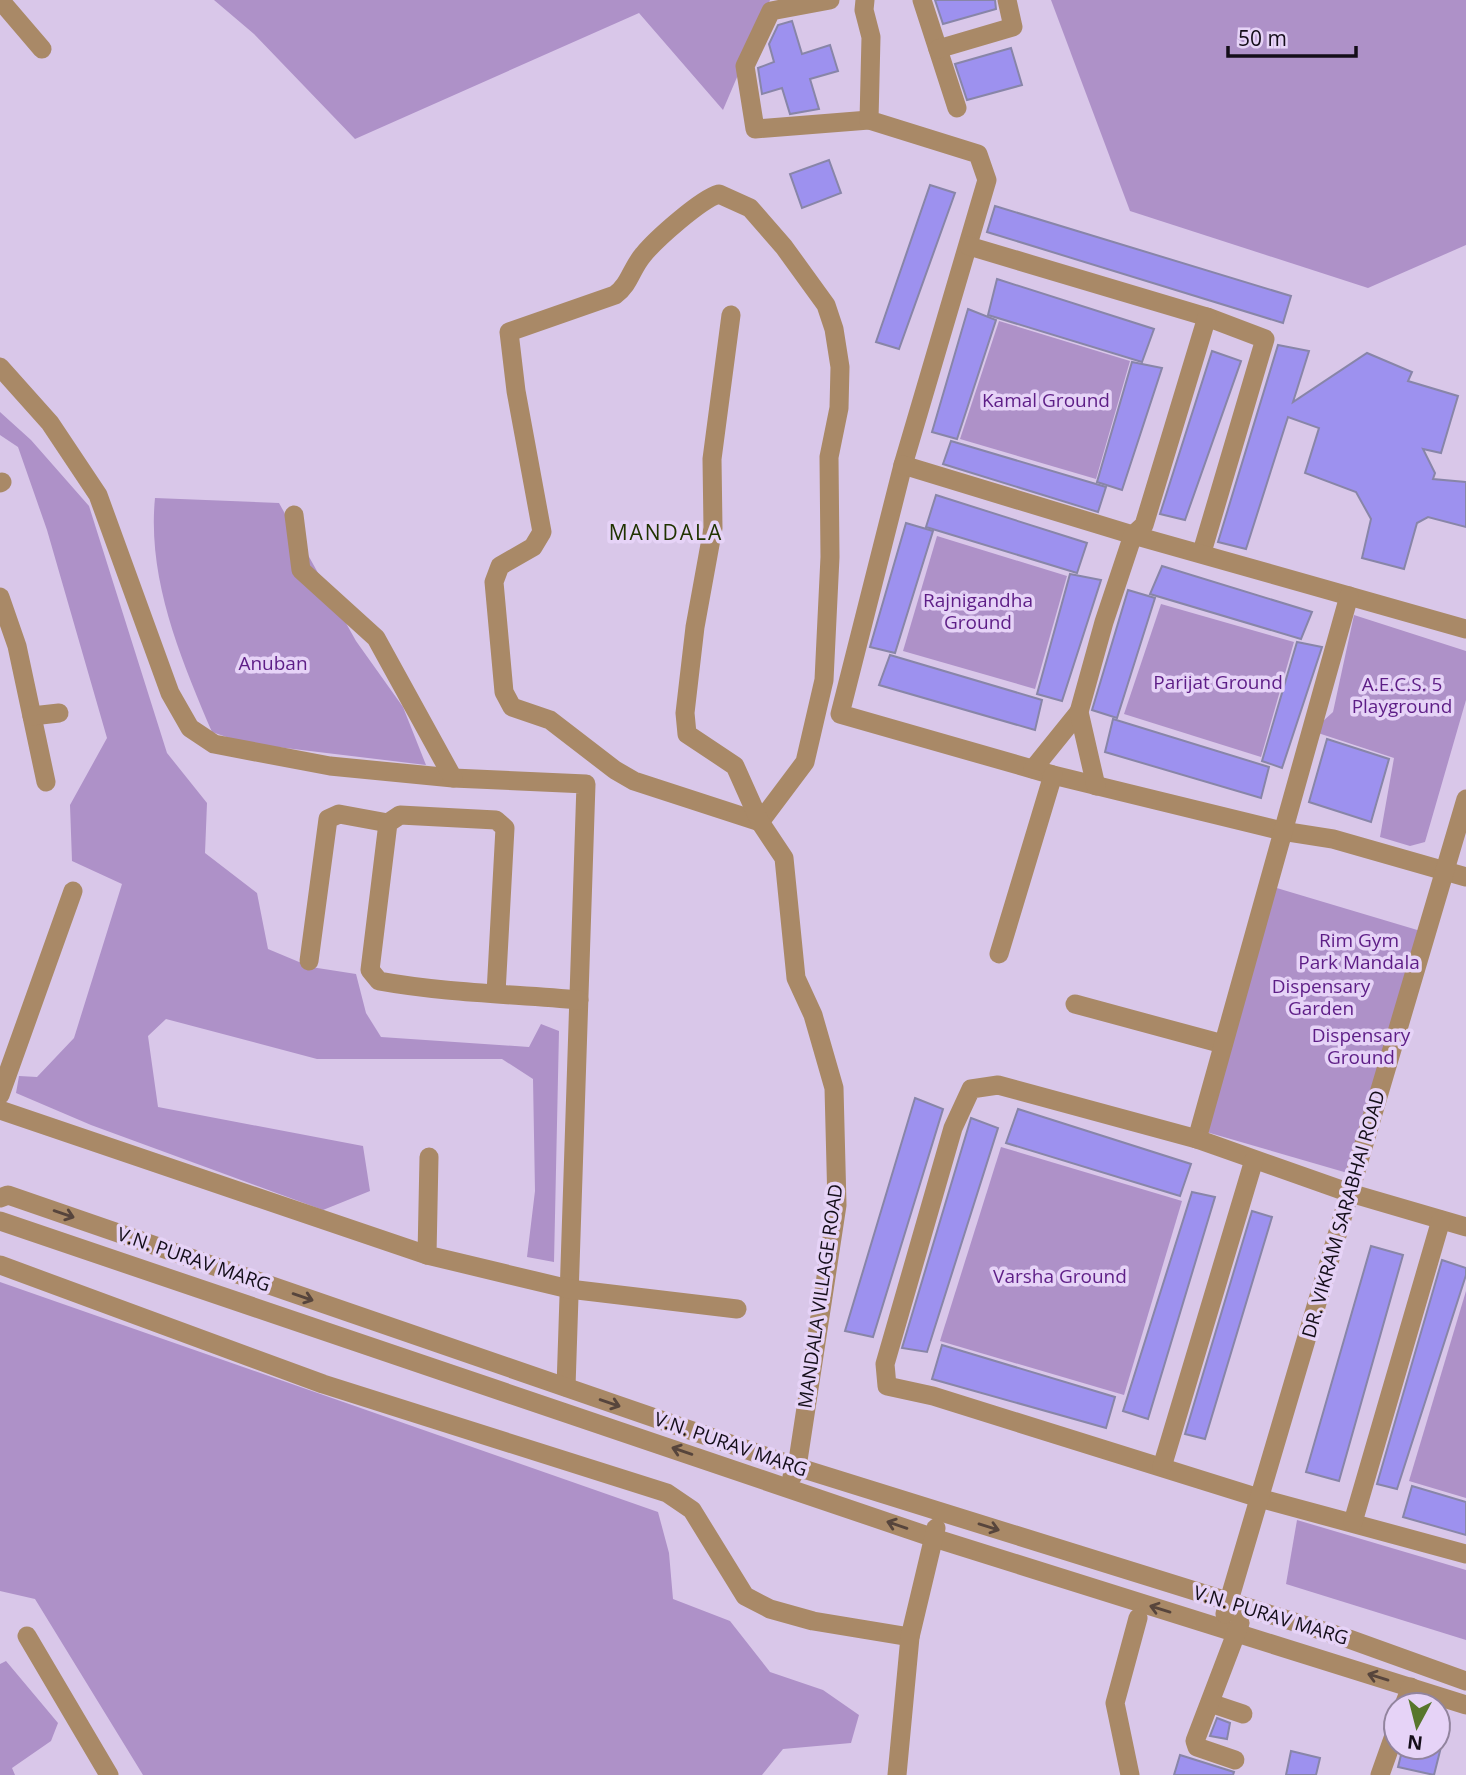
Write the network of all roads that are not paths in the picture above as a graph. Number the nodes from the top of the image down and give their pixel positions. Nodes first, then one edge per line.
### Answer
1 (1, 0) edge
2 (830, 0) edge
3 (865, 0) edge
4 (922, 0) edge
5 (1007, 0) edge
6 (42, 49) dead end
7 (938, 49) junction
8 (957, 108) dead end
9 (869, 120) junction
10 (969, 246) junction
11 (731, 315) dead end
12 (1207, 317) junction
13 (0, 367) edge
14 (903, 465) junction
15 (294, 515) dead end
16 (1133, 535) junction
17 (1202, 552) junction
18 (1349, 596) junction
19 (0, 597) edge
20 (1466, 629) edge
21 (8, 647) edge
22 (1079, 712) junction
23 (59, 713) dead end
24 (32, 716) junction
25 (1032, 769) junction
26 (1053, 775) junction
27 (453, 778) junction
28 (46, 782) dead end
29 (1096, 786) junction
30 (1466, 799) edge
31 (760, 822) junction
32 (387, 823) junction
33 (1282, 831) junction
34 (1444, 871) junction
35 (1466, 877) edge
36 (73, 891) dead end
37 (999, 954) dead end
38 (309, 961) dead end
39 (496, 993) junction
40 (579, 1000) junction
41 (1075, 1004) dead end
42 (1223, 1044) junction
43 (0, 1095) edge
44 (0, 1110) edge
45 (1196, 1139) junction
46 (429, 1157) dead end
47 (1254, 1160) junction
48 (1350, 1193) junction
49 (0, 1198) edge
50 (1441, 1220) junction
51 (0, 1221) edge
52 (1466, 1227) edge
53 (427, 1255) junction
54 (0, 1265) edge
55 (569, 1289) junction
56 (737, 1309) dead end
57 (518, 1371) junction
58 (566, 1387) junction
59 (512, 1393) junction
60 (797, 1467) junction
61 (1162, 1467) junction
62 (787, 1487) junction
63 (1259, 1498) junction
64 (940, 1512) junction
65 (1353, 1522) junction
66 (934, 1538) junction
67 (1466, 1554) edge
68 (1237, 1605) junction
69 (1138, 1618) dead end
70 (1229, 1630) junction
71 (27, 1636) dead end
72 (910, 1637) junction
73 (1466, 1681) edge
74 (1394, 1691) edge
75 (1210, 1703) junction
76 (1243, 1714) dead end
77 (1235, 1760) dead end
78 (109, 1775) edge
79 (897, 1775) edge
80 (1130, 1775) edge

1 - 6 street
2 - 9 street
3 - 9 street
4 - 7 street
5 - 7 street
7 - 8 street
9 - 10 street
10 - 12 street
10 - 14 street
11 - 31 street, MANDALA VILLAGE ROAD
12 - 16 street
12 - 17 street
13 - 27 street
14 - 16 street
14 - 25 street
15 - 27 street
16 - 17 street
16 - 22 street
17 - 18 street
18 - 20 street
18 - 33 street
19 - 21 street
21 - 24 street
22 - 25 street
22 - 29 street
23 - 24 street
24 - 28 street
25 - 26 street
26 - 29 street
26 - 37 street
27 - 40 street
29 - 33 street
30 - 34 street, DR. VIKRAM SARABHAI ROAD
31 - 31 street
31 - 60 street, MANDALA VILLAGE ROAD
32 - 38 street
32 - 39 street
32 - 39 street
33 - 34 street
33 - 42 street
34 - 35 street
34 - 48 street, DR. VIKRAM SARABHAI ROAD
36 - 43 street
39 - 40 street
40 - 55 street
41 - 42 street
42 - 45 street
44 - 53 street
45 - 47 street
45 - 61 street
46 - 53 street
47 - 48 street
47 - 61 street
48 - 50 street
48 - 63 street, DR. VIKRAM SARABHAI ROAD
49 -> 57 street, V.N. PURAV MARG
50 - 52 street
50 - 65 street
51 - 59 street, V.N. PURAV MARG
53 - 55 street
54 - 72 street
55 - 56 street
55 - 58 street
57 - 58 street, V.N. PURAV MARG
57 - 59 street
58 -> 60 street, V.N. PURAV MARG
62 -> 59 street, V.N. PURAV MARG
60 - 62 street, MANDALA VILLAGE ROAD
60 - 64 street, V.N. PURAV MARG
61 - 63 street
66 -> 62 street, V.N. PURAV MARG
63 - 65 street
63 - 68 street, DR. VIKRAM SARABHAI ROAD
64 - 66 street
64 -> 68 street, V.N. PURAV MARG
65 - 67 street
70 -> 66 street, V.N. PURAV MARG
66 - 72 street
68 - 70 street, DR. VIKRAM SARABHAI ROAD
68 - 73 street, V.N. PURAV MARG
69 - 80 street
74 -> 70 street, V.N. PURAV MARG
70 - 75 street, DR. VIKRAM SARABHAI ROAD
71 - 78 street
72 - 79 street
75 - 76 street
75 - 77 street, DR. VIKRAM SARABHAI ROAD

